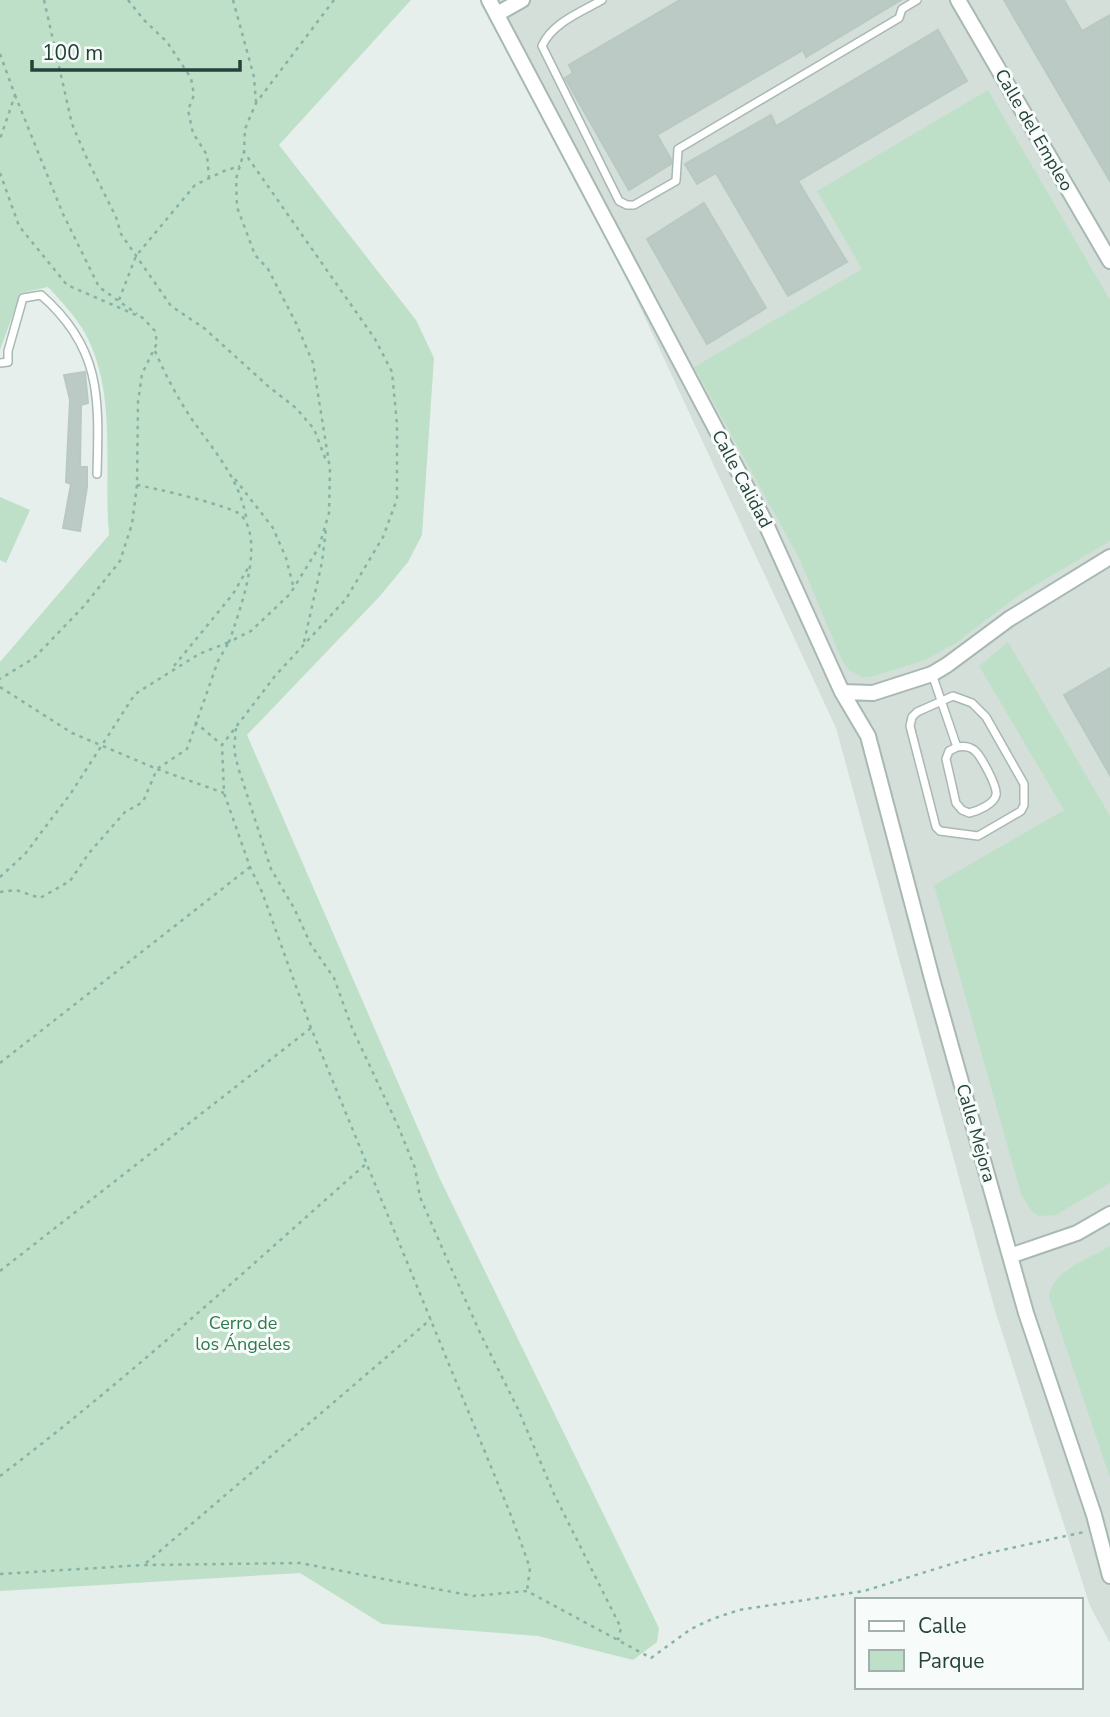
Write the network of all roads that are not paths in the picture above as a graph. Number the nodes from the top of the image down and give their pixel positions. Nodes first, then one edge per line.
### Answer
1 (489, 0) edge
2 (522, 0) edge
3 (602, 0) edge
4 (917, 0) edge
5 (958, 0) edge
6 (497, 14) junction
7 (1110, 261) edge
8 (0, 363) edge
9 (97, 474) dead end
10 (1110, 557) edge
11 (932, 674) junction
12 (842, 692) junction
13 (941, 701) junction
14 (957, 747) junction
15 (1110, 1214) edge
16 (1010, 1256) junction
17 (1110, 1576) edge

1 - 6 street, Calle Calidad
2 - 6 street
3 - 4 lane
5 - 7 street, Calle del Empleo
6 - 12 street, Calle Calidad
8 - 9 lane
10 - 11 street
11 - 12 street
11 - 13 lane
12 - 16 street, Calle Mejora
13 - 13 lane
13 - 14 lane
14 - 14 lane
15 - 16 street
16 - 17 street, Calle Mejora

